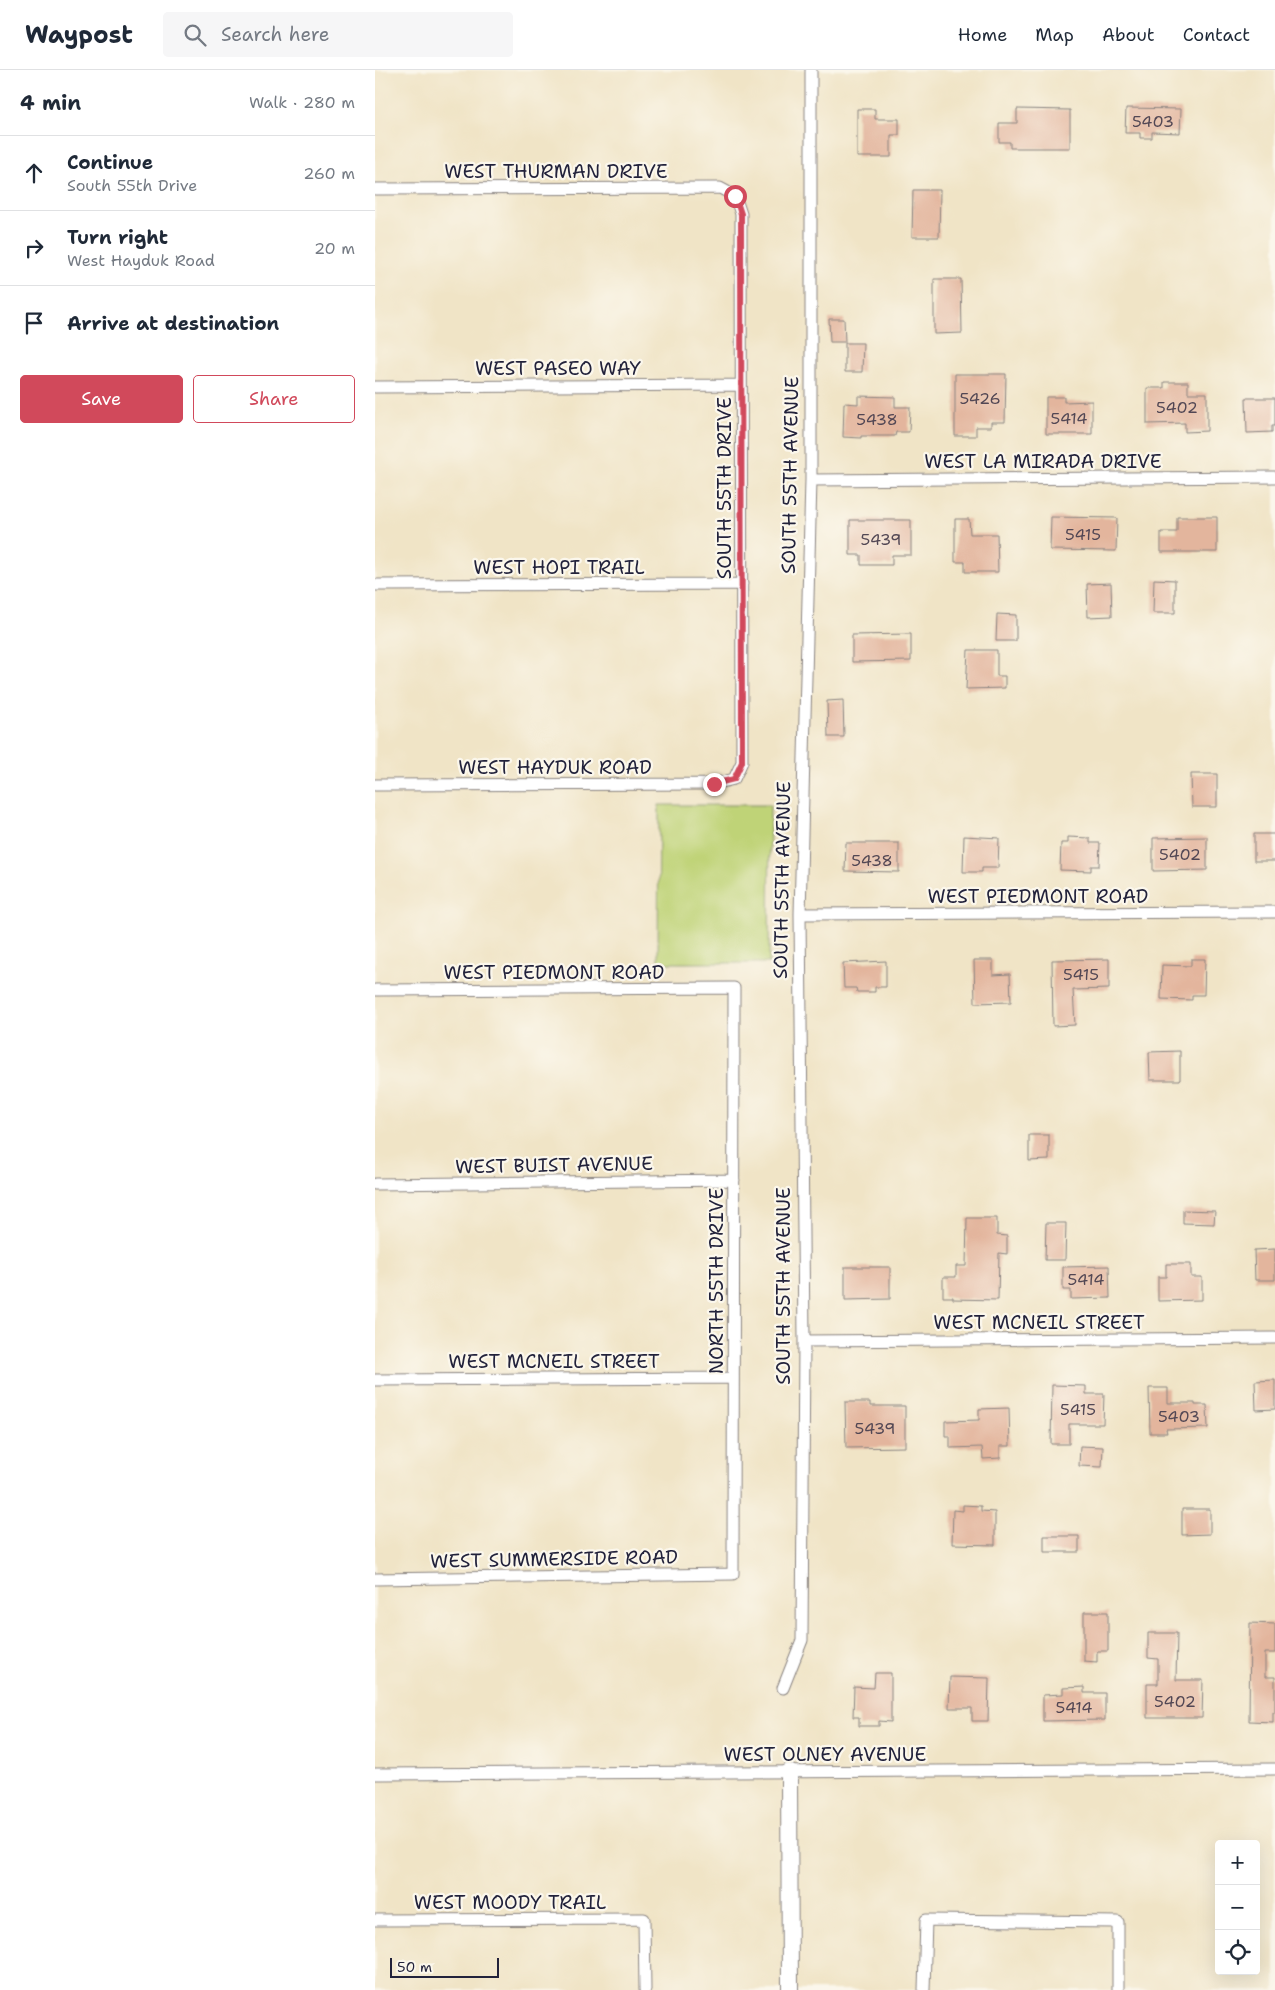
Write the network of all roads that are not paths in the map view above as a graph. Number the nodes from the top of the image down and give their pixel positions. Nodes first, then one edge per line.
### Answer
1 (811, 70) edge
2 (375, 189) edge
3 (735, 196) joint
4 (741, 385) junction
5 (375, 387) edge
6 (1275, 477) edge
7 (811, 480) junction
8 (742, 584) junction
9 (375, 585) edge
10 (734, 779) joint
11 (375, 785) edge
12 (1275, 912) edge
13 (800, 914) junction
14 (734, 988) joint
15 (375, 990) edge
16 (734, 1180) junction
17 (375, 1184) edge
18 (1275, 1338) edge
19 (804, 1341) junction
20 (733, 1378) junction
21 (375, 1380) edge
22 (733, 1574) joint
23 (375, 1579) edge
24 (783, 1688) dead end
25 (1275, 1769) edge
26 (789, 1772) junction
27 (375, 1774) edge
28 (375, 1920) edge
29 (645, 1990) edge
30 (790, 1990) edge
31 (924, 1990) edge
32 (1118, 1990) edge

1 - 7 street, SOUTH 55TH AVENUE
2 - 3 street, WEST THURMAN DRIVE
3 - 4 street, SOUTH 55TH DRIVE
4 - 5 street, WEST PASEO WAY
4 - 8 street, SOUTH 55TH DRIVE
6 - 7 street, WEST LA MIRADA DRIVE
7 - 13 street, SOUTH 55TH AVENUE
8 - 9 street, WEST HOPI TRAIL
8 - 10 street, SOUTH 55TH DRIVE
10 - 11 street, WEST HAYDUK ROAD
12 - 13 street, WEST PIEDMONT ROAD
13 - 19 street, SOUTH 55TH AVENUE
14 - 15 street, WEST PIEDMONT ROAD
14 - 16 street, NORTH 55TH DRIVE
16 - 17 street, WEST BUIST AVENUE
16 - 20 street, NORTH 55TH DRIVE
18 - 19 street, WEST MCNEIL STREET
19 - 24 street, SOUTH 55TH AVENUE
20 - 21 street, WEST MCNEIL STREET
20 - 22 street, NORTH 55TH DRIVE
22 - 23 street, WEST SUMMERSIDE ROAD
25 - 26 street, WEST OLNEY AVENUE
26 - 27 street, WEST OLNEY AVENUE
26 - 30 street
28 - 29 street, WEST MOODY TRAIL
31 - 32 street

